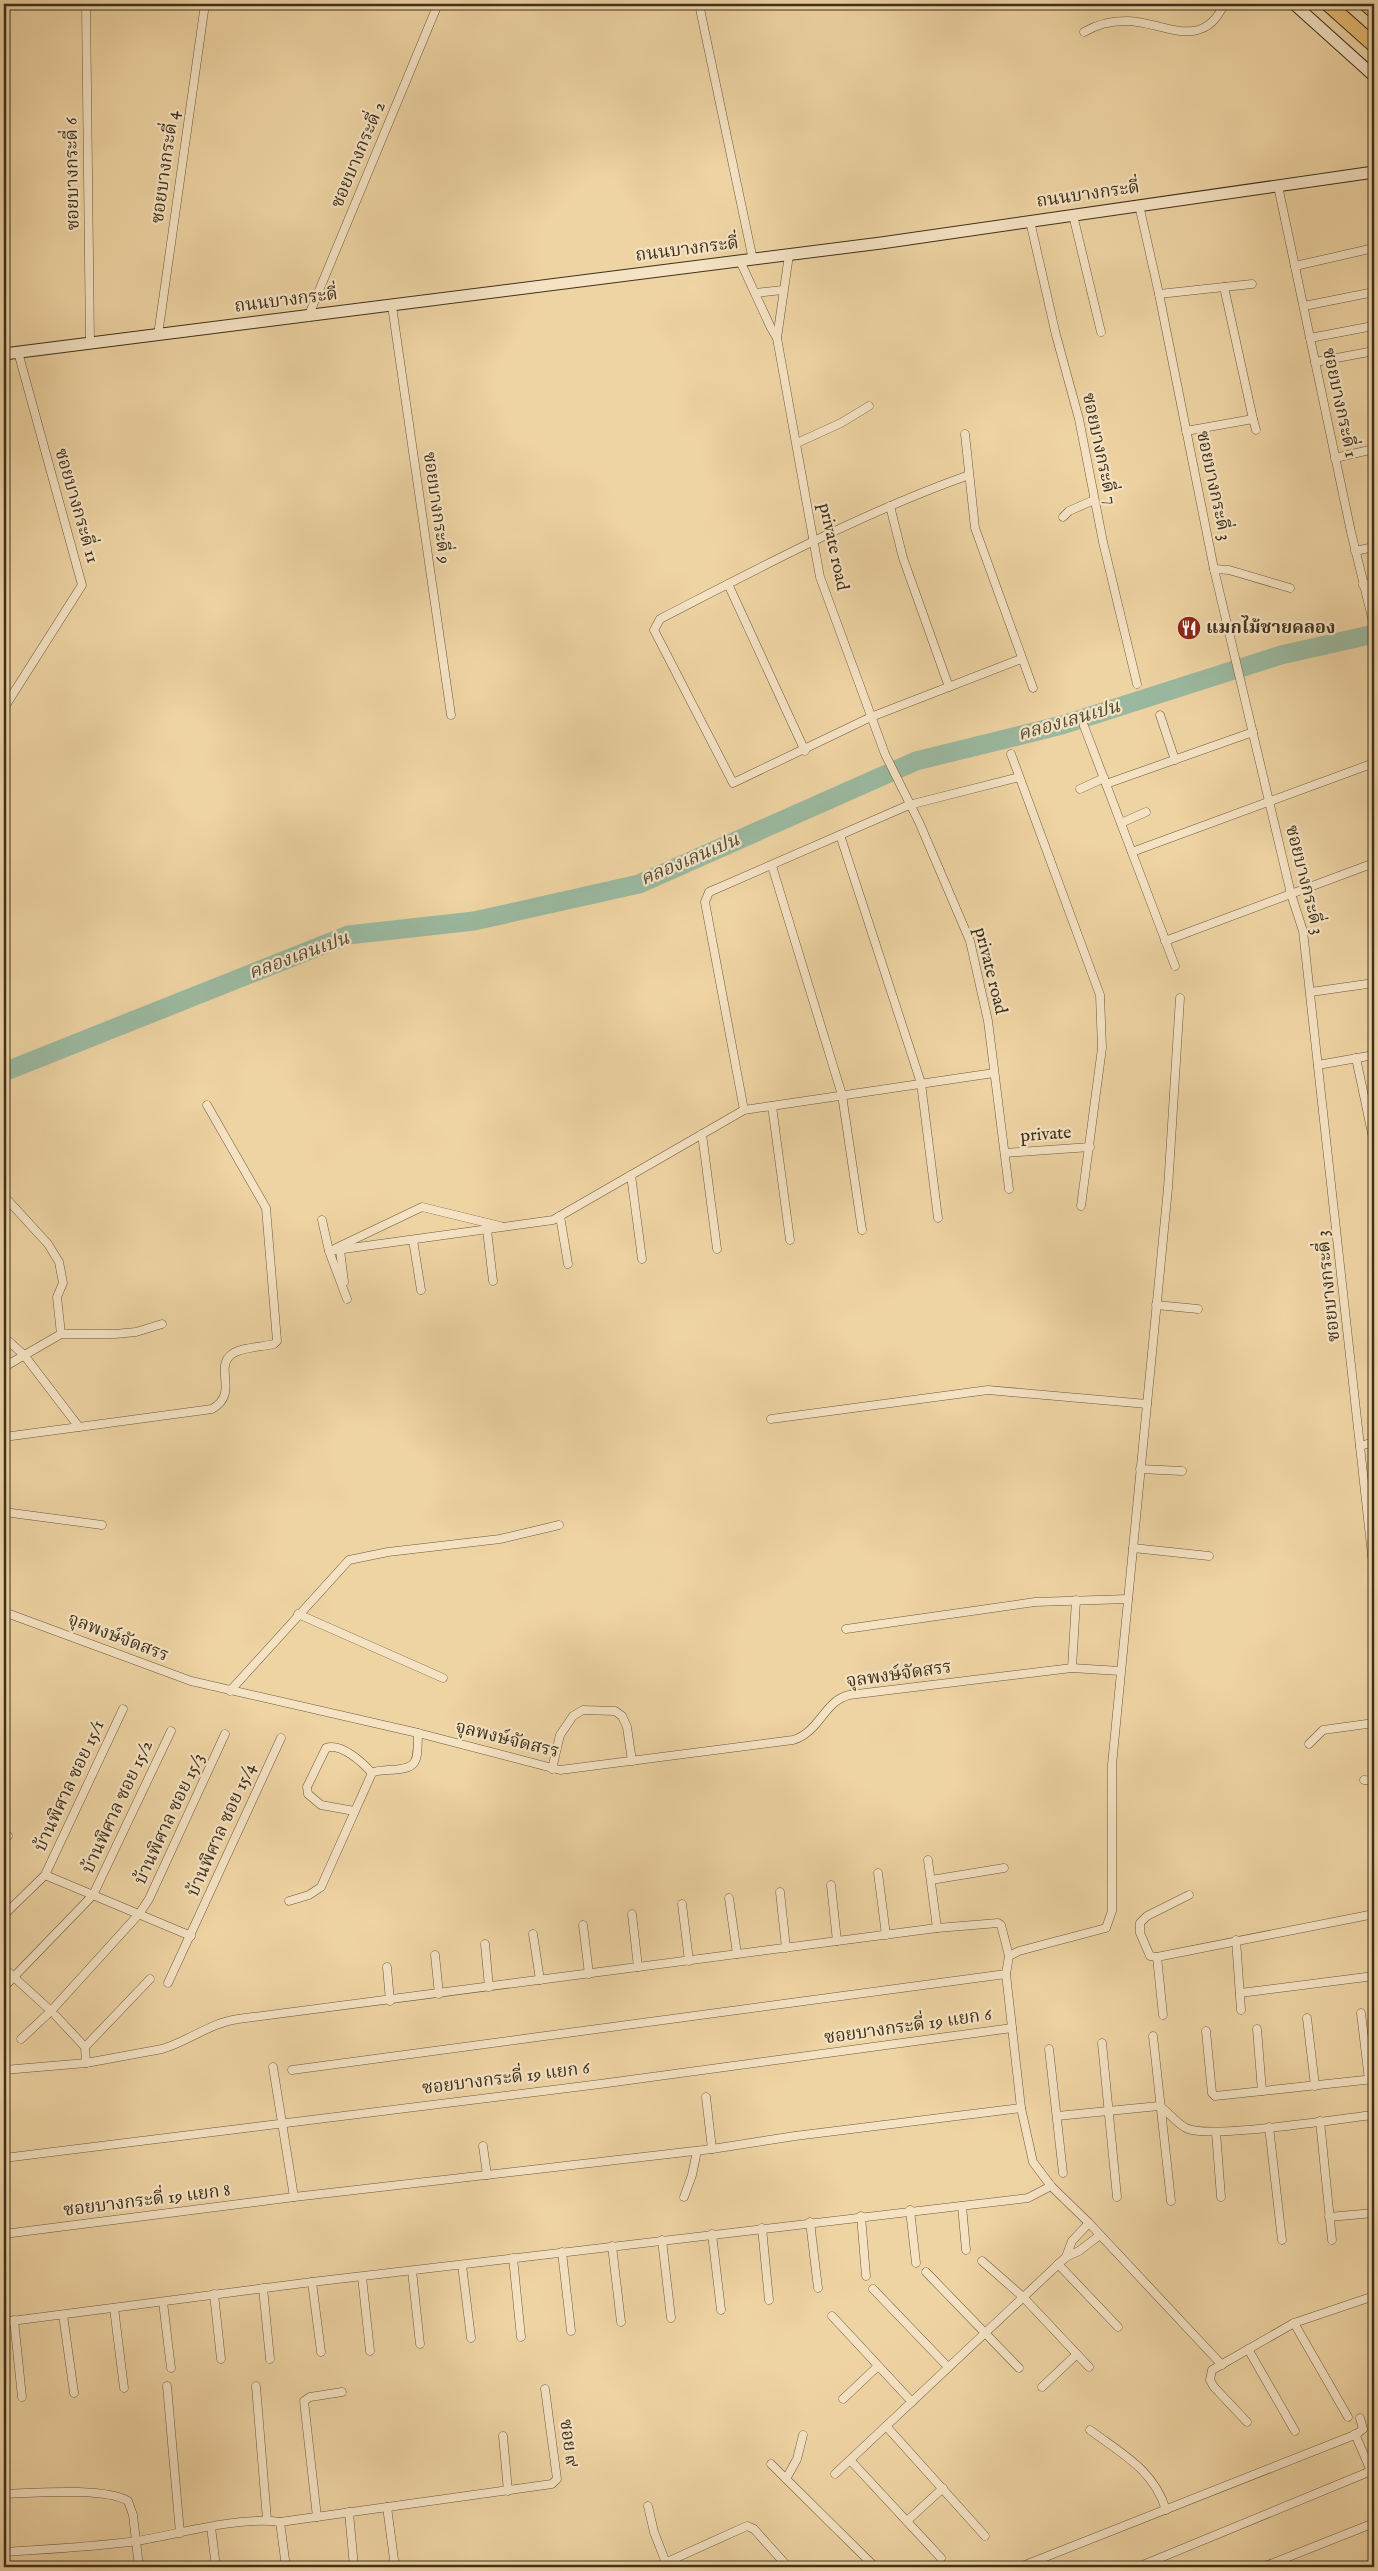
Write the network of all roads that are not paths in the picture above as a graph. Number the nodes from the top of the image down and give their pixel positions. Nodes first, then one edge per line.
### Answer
1 (86, 4) edge
2 (205, 4) edge
3 (438, 4) edge
4 (699, 4) edge
5 (1224, 4) edge
6 (1294, 4) edge
7 (1328, 4) edge
8 (1336, 4) edge
9 (1366, 4) edge
10 (1374, 11) edge
11 (1084, 32) dead end
12 (1374, 38) edge
13 (1374, 46) edge
14 (1374, 76) edge
15 (1374, 172) edge
16 (1278, 186) junction
17 (1139, 205) junction
18 (1073, 215) junction
19 (1030, 221) junction
20 (1374, 248) edge
21 (789, 255) junction
22 (753, 260) junction
23 (740, 261) junction
24 (1295, 266) junction
25 (1252, 284) dead end
26 (1224, 286) junction
27 (782, 290) junction
28 (1374, 292) edge
29 (756, 293) junction
30 (1159, 294) junction
31 (392, 306) junction
32 (1304, 306) junction
33 (308, 317) junction
34 (1372, 326) dead end
35 (1101, 332) dead end
36 (158, 335) junction
37 (777, 338) junction
38 (1310, 338) junction
39 (90, 344) junction
40 (1374, 350) edge
41 (18, 352) junction
42 (4, 354) edge
43 (1316, 362) junction
44 (869, 406) dead end
45 (1253, 419) junction
46 (1256, 430) dead end
47 (1186, 431) junction
48 (965, 434) dead end
49 (797, 443) junction
50 (1374, 449) edge
51 (1336, 458) junction
52 (970, 475) junction
53 (1094, 500) junction
54 (890, 506) junction
55 (1062, 518) dead end
56 (815, 540) junction
57 (1374, 547) edge
58 (1355, 551) junction
59 (1214, 569) junction
60 (1374, 583) edge
61 (728, 584) junction
62 (1363, 585) junction
63 (1290, 588) dead end
64 (1374, 626) edge
65 (1021, 659) junction
66 (1137, 684) dead end
67 (949, 687) junction
68 (1033, 688) dead end
69 (4, 708) edge
70 (451, 715) dead end
71 (1160, 715) dead end
72 (871, 717) junction
73 (1084, 726) dead end
74 (1253, 732) junction
75 (804, 751) junction
76 (1011, 754) dead end
77 (1175, 760) junction
78 (1374, 763) edge
79 (1019, 777) junction
80 (1105, 781) junction
81 (1080, 788) dead end
82 (1270, 801) junction
83 (909, 805) junction
84 (1146, 812) dead end
85 (1121, 823) junction
86 (840, 835) junction
87 (1132, 852) junction
88 (1374, 863) edge
89 (772, 866) junction
90 (1291, 894) junction
91 (1165, 941) junction
92 (1175, 966) dead end
93 (1374, 983) edge
94 (1311, 992) junction
95 (1180, 998) dead end
96 (1374, 1055) edge
97 (1356, 1058) junction
98 (1318, 1065) junction
99 (994, 1073) junction
100 (921, 1083) junction
101 (842, 1095) junction
102 (207, 1105) dead end
103 (772, 1106) junction
104 (744, 1110) junction
105 (702, 1134) junction
106 (1374, 1143) edge
107 (1090, 1147) junction
108 (1005, 1153) junction
109 (632, 1175) junction
110 (1009, 1189) dead end
111 (4, 1196) edge
112 (1081, 1206) dead end
113 (560, 1216) junction
114 (938, 1218) dead end
115 (322, 1220) dead end
116 (506, 1227) junction
117 (487, 1230) junction
118 (862, 1230) dead end
119 (413, 1240) junction
120 (790, 1240) dead end
121 (717, 1249) dead end
122 (340, 1250) junction
123 (329, 1251) junction
124 (642, 1259) dead end
125 (568, 1264) dead end
126 (493, 1281) dead end
127 (421, 1290) dead end
128 (1156, 1305) junction
129 (1198, 1309) dead end
130 (162, 1324) dead end
131 (61, 1334) junction
132 (4, 1338) edge
133 (24, 1355) junction
134 (4, 1367) edge
135 (1146, 1404) junction
136 (771, 1419) dead end
137 (79, 1427) junction
138 (4, 1437) edge
139 (1374, 1442) edge
140 (1360, 1446) junction
141 (1140, 1469) junction
142 (1182, 1471) dead end
143 (4, 1512) edge
144 (102, 1525) dead end
145 (559, 1525) dead end
146 (1133, 1548) junction
147 (1209, 1556) dead end
148 (1374, 1573) edge
149 (1128, 1598) junction
150 (1076, 1600) junction
151 (4, 1612) edge
152 (298, 1614) junction
153 (846, 1629) dead end
154 (1072, 1668) junction
155 (1120, 1671) junction
156 (443, 1678) dead end
157 (230, 1691) junction
158 (123, 1709) dead end
159 (1374, 1723) edge
160 (171, 1731) dead end
161 (418, 1733) junction
162 (225, 1734) dead end
163 (281, 1738) dead end
164 (1309, 1744) dead end
165 (632, 1761) junction
166 (552, 1769) junction
167 (372, 1774) junction
168 (1364, 1780) dead end
169 (1374, 1781) edge
170 (354, 1811) junction
171 (928, 1860) dead end
172 (1004, 1868) dead end
173 (878, 1873) dead end
174 (45, 1875) junction
175 (931, 1880) junction
176 (831, 1885) dead end
177 (780, 1892) dead end
178 (93, 1895) junction
179 (1189, 1895) dead end
180 (729, 1898) dead end
181 (289, 1901) dead end
182 (682, 1904) dead end
183 (139, 1914) junction
184 (632, 1914) dead end
185 (1374, 1914) edge
186 (4, 1915) edge
187 (583, 1925) dead end
188 (937, 1928) junction
189 (533, 1934) dead end
190 (886, 1934) junction
191 (191, 1936) junction
192 (1236, 1940) junction
193 (837, 1941) junction
194 (485, 1944) dead end
195 (786, 1948) junction
196 (737, 1954) junction
197 (435, 1955) dead end
198 (1009, 1956) junction
199 (1157, 1957) junction
200 (688, 1961) junction
201 (387, 1967) dead end
202 (4, 1968) edge
203 (638, 1968) junction
204 (589, 1974) junction
205 (1006, 1974) junction
206 (1374, 1976) edge
207 (13, 1978) junction
208 (150, 1979) dead end
209 (540, 1980) junction
210 (168, 1983) dead end
211 (4, 1987) edge
212 (489, 1987) junction
213 (1240, 1993) junction
214 (439, 1994) junction
215 (390, 2001) junction
216 (1241, 2010) dead end
217 (1361, 2013) dead end
218 (53, 2014) junction
219 (1163, 2015) dead end
220 (1307, 2018) dead end
221 (1012, 2028) junction
222 (1257, 2029) dead end
223 (1206, 2031) dead end
224 (1153, 2036) dead end
225 (21, 2039) dead end
226 (1102, 2044) dead end
227 (85, 2047) junction
228 (1049, 2049) dead end
229 (86, 2063) junction
230 (273, 2067) dead end
231 (4, 2070) edge
232 (292, 2070) dead end
233 (1372, 2080) edge
234 (1315, 2086) junction
235 (1262, 2091) junction
236 (706, 2097) dead end
237 (1159, 2106) junction
238 (1021, 2108) junction
239 (1108, 2111) junction
240 (1373, 2115) edge
241 (1057, 2116) junction
242 (1320, 2121) junction
243 (282, 2122) junction
244 (1269, 2126) junction
245 (1216, 2132) junction
246 (1374, 2142) edge
247 (483, 2146) dead end
248 (712, 2149) junction
249 (697, 2151) junction
250 (4, 2158) edge
251 (1063, 2174) dead end
252 (487, 2175) junction
253 (1050, 2186) junction
254 (294, 2197) junction
255 (684, 2197) dead end
256 (1117, 2197) dead end
257 (1221, 2197) dead end
258 (1171, 2201) dead end
259 (962, 2206) junction
260 (910, 2210) junction
261 (1374, 2213) edge
262 (860, 2216) junction
263 (1330, 2217) junction
264 (810, 2222) junction
265 (1089, 2223) junction
266 (762, 2228) junction
267 (4, 2234) edge
268 (712, 2234) junction
269 (1100, 2235) junction
270 (662, 2240) junction
271 (1282, 2240) dead end
272 (1332, 2240) dead end
273 (612, 2246) junction
274 (966, 2250) dead end
275 (562, 2252) junction
276 (1066, 2257) junction
277 (513, 2258) junction
278 (982, 2261) dead end
279 (916, 2263) dead end
280 (1058, 2264) junction
281 (462, 2265) junction
282 (412, 2271) junction
283 (926, 2272) dead end
284 (866, 2276) dead end
285 (362, 2277) junction
286 (312, 2282) junction
287 (263, 2288) junction
288 (818, 2288) dead end
289 (873, 2289) dead end
290 (214, 2294) junction
291 (1374, 2296) edge
292 (1022, 2297) junction
293 (769, 2300) dead end
294 (164, 2302) junction
295 (114, 2308) junction
296 (720, 2310) dead end
297 (63, 2315) junction
298 (832, 2316) dead end
299 (670, 2318) dead end
300 (14, 2320) junction
301 (4, 2322) edge
302 (621, 2322) dead end
303 (1294, 2323) junction
304 (1118, 2327) dead end
305 (571, 2331) dead end
306 (985, 2333) junction
307 (521, 2337) dead end
308 (471, 2338) dead end
309 (420, 2344) dead end
310 (1248, 2349) junction
311 (370, 2351) dead end
312 (321, 2352) dead end
313 (1077, 2354) junction
314 (221, 2359) dead end
315 (270, 2359) dead end
316 (1222, 2365) junction
317 (878, 2366) junction
318 (948, 2367) junction
319 (1089, 2367) dead end
320 (171, 2368) dead end
321 (1019, 2368) dead end
322 (167, 2386) dead end
323 (256, 2386) dead end
324 (1042, 2387) dead end
325 (124, 2388) dead end
326 (545, 2389) dead end
327 (342, 2392) dead end
328 (74, 2393) dead end
329 (22, 2397) dead end
330 (843, 2399) dead end
331 (912, 2402) junction
332 (1348, 2417) dead end
333 (1360, 2418) dead end
334 (1247, 2422) dead end
335 (886, 2426) junction
336 (1090, 2430) dead end
337 (1295, 2431) dead end
338 (1355, 2434) junction
339 (803, 2435) dead end
340 (503, 2436) dead end
341 (850, 2460) junction
342 (771, 2464) dead end
343 (835, 2474) dead end
344 (1373, 2474) edge
345 (786, 2479) junction
346 (943, 2488) junction
347 (508, 2491) junction
348 (4, 2494) edge
349 (648, 2506) dead end
350 (386, 2507) junction
351 (1166, 2510) junction
352 (349, 2512) junction
353 (317, 2517) junction
354 (267, 2520) junction
355 (907, 2521) junction
356 (280, 2522) junction
357 (1374, 2523) edge
358 (211, 2527) junction
359 (180, 2533) junction
360 (985, 2536) dead end
361 (136, 2541) junction
362 (4, 2552) edge
363 (940, 2558) dead end
364 (666, 2563) junction
365 (139, 2567) edge
366 (216, 2567) edge
367 (286, 2567) edge
368 (354, 2567) edge
369 (395, 2567) edge
370 (656, 2567) edge
371 (788, 2567) edge
372 (875, 2567) edge
373 (1020, 2567) edge
374 (1138, 2567) edge
375 (1263, 2567) edge

1 - 39 street, ซอยบางกระดี่ 6
2 - 36 street, ซอยบางกระดี่ 4
3 - 33 street, ซอยบางกระดี่ 2
4 - 22 street
5 - 11 street
6 - 14 street
7 - 13 highway
8 - 12 highway
9 - 10 highway
15 - 16 street, ถนนบางกระดี่
16 - 17 street, ถนนบางกระดี่
16 - 24 street, ซอยบางกระดี่ 1
17 - 18 street, ถนนบางกระดี่
17 - 30 street, ซอยบางกระดี่ 3
18 - 19 street, ถนนบางกระดี่
18 - 35 street
19 - 21 street, ถนนบางกระดี่
19 - 53 street, ซอยบางกระดี่ 7
20 - 24 street
21 - 22 street, ถนนบางกระดี่
21 - 27 street
22 - 23 street, ถนนบางกระดี่
23 - 29 street
23 - 31 street, ถนนบางกระดี่
24 - 32 street, ซอยบางกระดี่ 1
25 - 26 street
26 - 30 street
26 - 45 street
27 - 29 street
27 - 37 street
28 - 32 street
29 - 37 street
30 - 47 street, ซอยบางกระดี่ 3
31 - 33 street, ถนนบางกระดี่
31 - 70 street, ซอยบางกระดี่ 9
32 - 38 street, ซอยบางกระดี่ 1
33 - 36 street, ถนนบางกระดี่
34 - 38 street
36 - 39 street, ถนนบางกระดี่
37 - 49 street, private road
38 - 43 street, ซอยบางกระดี่ 1
39 - 41 street, ถนนบางกระดี่
40 - 43 street
41 - 42 street, ถนนบางกระดี่
41 - 69 street, ซอยบางกระดี่ 11
43 - 51 street, ซอยบางกระดี่ 1
44 - 49 street
45 - 46 street
45 - 47 street
47 - 59 street, ซอยบางกระดี่ 3
48 - 52 street
49 - 56 street, private road
50 - 51 street
51 - 58 street, ซอยบางกระดี่ 1
52 - 54 street
52 - 65 street
53 - 55 street
53 - 66 street, ซอยบางกระดี่ 7
54 - 56 street
54 - 67 street
56 - 61 street
56 - 72 street, private road
57 - 58 street
58 - 62 street, ซอยบางกระดี่ 1
59 - 63 street
59 - 74 street, ซอยบางกระดี่ 3
60 - 62 street
61 - 75 street
61 - 75 street
62 - 64 street, ซอยบางกระดี่ 1
65 - 67 street
65 - 68 street
67 - 72 street
71 - 77 street
72 - 75 street
72 - 83 street, private road
73 - 80 street
74 - 77 street
74 - 82 street, ซอยบางกระดี่ 3
76 - 79 street
77 - 80 street
78 - 82 street
79 - 83 street
79 - 107 street
80 - 81 street
80 - 85 street
82 - 87 street
82 - 90 street, ซอยบางกระดี่ 3
83 - 86 street
83 - 99 street, private road
84 - 85 street
85 - 87 street
86 - 89 street
86 - 100 street
87 - 91 street
88 - 90 street
89 - 101 street
89 - 104 street
90 - 91 street
90 - 94 street, ซอยบางกระดี่ 3
91 - 92 street
93 - 94 street
94 - 98 street, ซอยบางกระดี่ 3
95 - 128 street
96 - 97 street
97 - 98 street
97 - 106 street
98 - 140 street, ซอยบางกระดี่ 3
99 - 100 street
99 - 108 street, private road
100 - 101 street
100 - 114 street
101 - 103 street
101 - 118 street
102 - 137 street
103 - 104 street
103 - 120 street
104 - 105 street
105 - 109 street
105 - 121 street
107 - 108 street, private
107 - 112 street
108 - 110 street, private road
109 - 113 street
109 - 124 street
111 - 131 street
113 - 116 street
113 - 125 street
115 - 123 street
116 - 117 street
116 - 123 street
117 - 119 street
117 - 126 street
119 - 122 street
119 - 127 street
122 - 123 street
122 - 123 street
128 - 129 street
128 - 135 street
130 - 131 street
131 - 133 street
132 - 133 street
133 - 134 street
133 - 137 street
135 - 136 street
135 - 141 street
137 - 138 street
139 - 140 street
140 - 148 street, ซอยบางกระดี่ 3
141 - 142 street
141 - 146 street
143 - 144 street
145 - 152 street
146 - 147 street
146 - 149 street
149 - 150 street
149 - 155 street
150 - 153 street
150 - 154 street
151 - 157 street, จุลพงษ์จัดสรร
152 - 156 street
152 - 157 street
154 - 155 street, จุลพงษ์จัดสรร
154 - 165 street, จุลพงษ์จัดสรร
155 - 198 street
157 - 161 street, จุลพงษ์จัดสรร
158 - 174 street, บ้านพิศาล ซอย 15/1
159 - 164 street
160 - 178 street, บ้านพิศาล ซอย 15/2
161 - 166 street, จุลพงษ์จัดสรร
161 - 167 street
162 - 183 street, บ้านพิศาล ซอย 15/3
163 - 191 street, บ้านพิศาล ซอย 15/4
165 - 166 street, จุลพงษ์จัดสรร
165 - 166 street
167 - 170 street
167 - 170 street
168 - 169 street
170 - 181 street
171 - 175 street
172 - 175 street
173 - 190 street
174 - 178 street
174 - 186 street
175 - 188 street
176 - 193 street
177 - 195 street
178 - 183 street
178 - 207 street, บ้านพิศาล ซอย 15/2
179 - 199 street
180 - 196 street
182 - 200 street
183 - 191 street
183 - 218 street, บ้านพิศาล ซอย 15/3
184 - 203 street
185 - 192 street
187 - 204 street
188 - 190 street
188 - 198 street
189 - 209 street
190 - 193 street
191 - 210 street, บ้านพิศาล ซอย 15/4
192 - 199 street
192 - 213 street
193 - 195 street
194 - 212 street
195 - 196 street
196 - 200 street
197 - 214 street
198 - 205 street
199 - 219 street
200 - 203 street
201 - 215 street
202 - 207 street
203 - 204 street
204 - 209 street
205 - 221 street
205 - 232 street
206 - 213 street
207 - 211 street, บ้านพิศาล ซอย 15/2
207 - 218 street
208 - 227 street
209 - 212 street
212 - 214 street
213 - 216 street
214 - 215 street
215 - 229 street
217 - 233 street
218 - 225 street, บ้านพิศาล ซอย 15/3
218 - 227 street
220 - 234 street
221 - 238 street
221 - 243 street, ซอยบางกระดี่ 19 แยก 6
222 - 235 street
223 - 235 street
224 - 237 street
226 - 239 street
227 - 229 street
228 - 241 street
229 - 231 street
230 - 243 street
233 - 234 street
234 - 235 street
236 - 248 street
237 - 239 street
237 - 245 street
237 - 258 street
238 - 248 street
238 - 253 street
239 - 241 street
239 - 256 street
240 - 242 street
240 - 246 street
241 - 251 street
242 - 244 street
242 - 263 street
243 - 250 street, ซอยบางกระดี่ 19 แยก 6
243 - 254 street
244 - 245 street
244 - 271 street
245 - 257 street
247 - 252 street
248 - 249 street
249 - 252 street
249 - 255 street
252 - 254 street
253 - 259 street
253 - 265 street
254 - 267 street, ซอยบางกระดี่ 19 แยก 8
259 - 260 street
259 - 274 street
260 - 262 street
260 - 279 street
261 - 263 street
262 - 264 street
262 - 284 street
263 - 272 street
264 - 266 street
264 - 288 street
265 - 269 street
265 - 276 street
266 - 268 street
266 - 293 street
268 - 270 street
268 - 296 street
269 - 276 street
269 - 316 street
270 - 273 street
270 - 299 street
273 - 275 street
273 - 302 street
275 - 277 street
275 - 305 street
276 - 280 street
277 - 281 street
277 - 307 street
278 - 292 street
280 - 292 street
280 - 304 street
281 - 282 street
281 - 308 street
282 - 285 street
282 - 309 street
283 - 306 street
285 - 286 street
285 - 311 street
286 - 287 street
286 - 312 street
287 - 290 street
287 - 315 street
289 - 318 street
290 - 294 street
290 - 314 street
291 - 303 street
292 - 306 street
292 - 313 street
294 - 295 street
294 - 320 street
295 - 297 street
295 - 325 street
297 - 300 street
297 - 328 street
298 - 317 street
300 - 301 street
300 - 329 street
303 - 310 street
303 - 332 street
306 - 318 street
306 - 321 street
310 - 316 street
310 - 337 street
313 - 319 street
313 - 324 street
316 - 334 street
317 - 330 street
317 - 331 street
318 - 331 street
322 - 359 street
323 - 354 street
326 - 347 street, ซอย ๙
327 - 353 street
331 - 335 street
333 - 338 street
335 - 341 street
335 - 346 street
336 - 351 street
338 - 344 street
338 - 351 street
339 - 345 street
340 - 347 street
341 - 343 street
341 - 355 street
342 - 345 street
344 - 374 street
345 - 372 street
346 - 355 street
346 - 360 street
347 - 350 street
348 - 361 street
349 - 364 street
350 - 352 street
350 - 369 street
351 - 373 street
352 - 353 street
352 - 368 street
353 - 356 street
354 - 356 street
354 - 358 street
355 - 363 street
356 - 367 street
357 - 375 street
358 - 359 street
358 - 366 street
359 - 361 street
361 - 362 street
361 - 365 street
364 - 370 street
364 - 371 street

